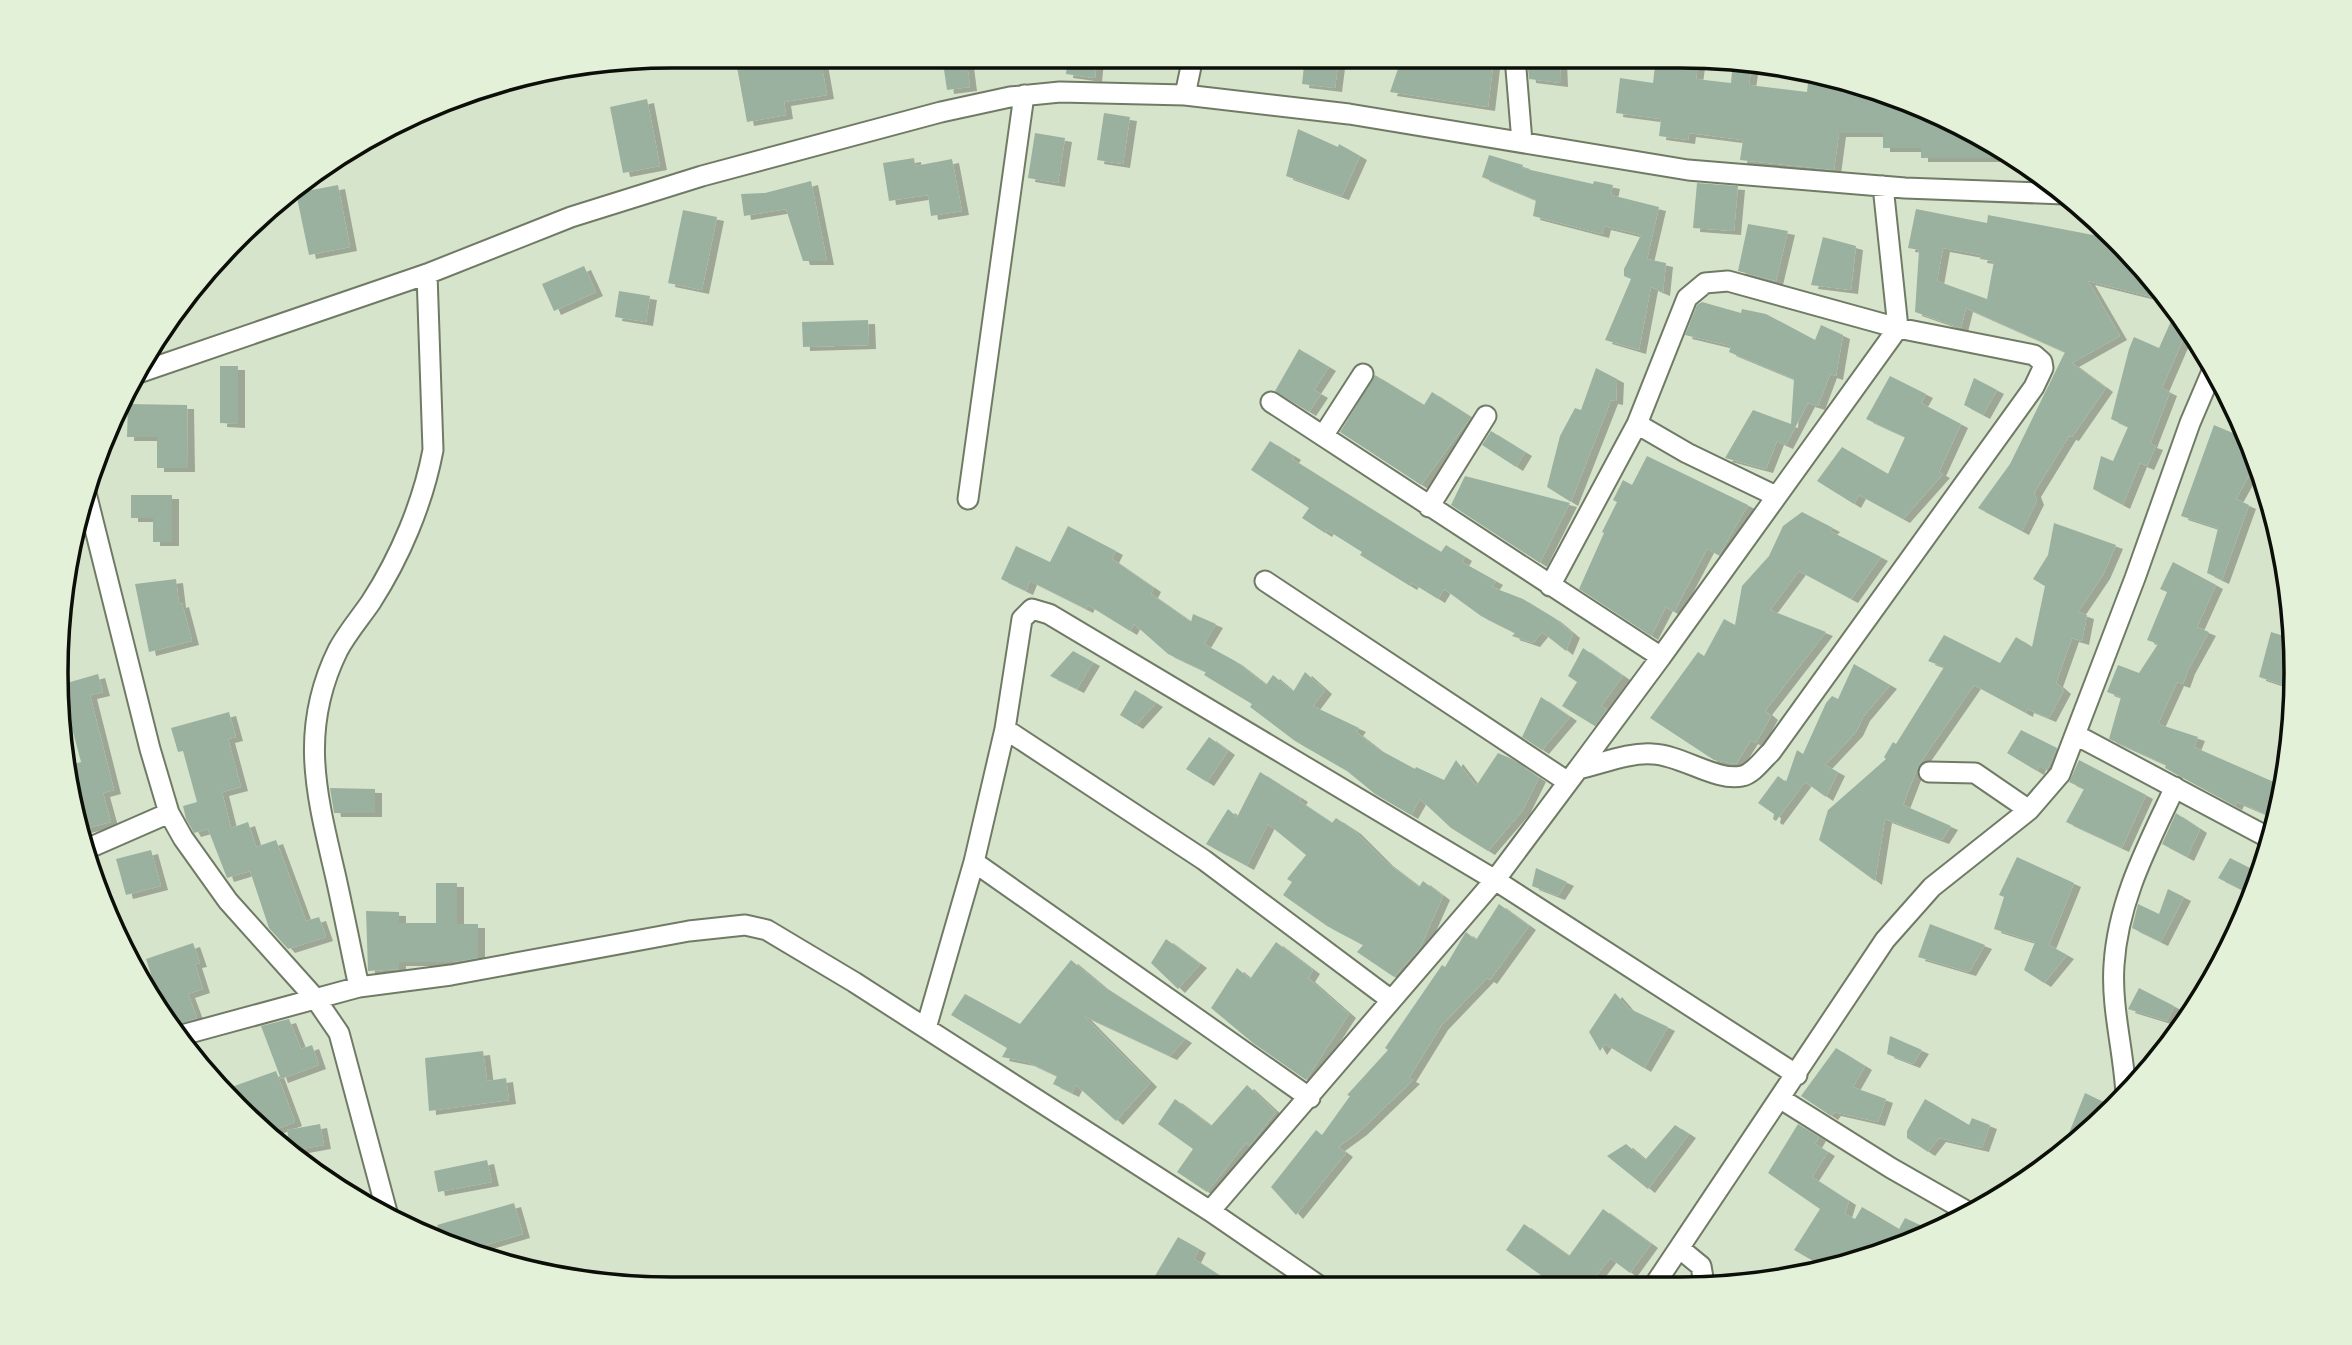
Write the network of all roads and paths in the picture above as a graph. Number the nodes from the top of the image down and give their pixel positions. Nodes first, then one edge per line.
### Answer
1 (1191, 68) edge
2 (1516, 68) edge
3 (1024, 95) junction
4 (1185, 95) junction
5 (1522, 142) junction
6 (1884, 186) junction
7 (2047, 193) edge
8 (427, 274) junction
9 (1898, 328) junction
10 (150, 369) edge
11 (1363, 374) dead end
12 (2208, 380) edge
13 (1271, 402) dead end
14 (1486, 416) dead end
15 (1637, 424) junction
16 (1323, 436) junction
17 (1776, 496) junction
18 (968, 499) dead end
19 (1429, 507) junction
20 (90, 511) edge
21 (1265, 581) dead end
22 (1550, 586) junction
23 (1661, 657) junction
24 (1005, 729) junction
25 (2076, 734) junction
26 (1929, 772) dead end
27 (1573, 776) junction
28 (2175, 787) junction
29 (2029, 810) junction
30 (169, 813) junction
31 (2262, 834) edge
32 (94, 846) edge
33 (974, 862) junction
34 (1495, 880) junction
35 (359, 987) junction
36 (315, 998) junction
37 (1391, 1000) junction
38 (926, 1028) junction
39 (188, 1033) edge
40 (1797, 1075) junction
41 (2125, 1081) edge
42 (1310, 1098) junction
43 (1781, 1098) junction
44 (385, 1204) edge
45 (1960, 1207) edge
46 (1210, 1211) junction
47 (1679, 1248) junction
48 (1703, 1276) edge
49 (1306, 1277) edge
50 (1660, 1277) edge

1 - 4 street
2 - 5 street
3 - 4 street
3 - 8 street
3 - 18 street
4 - 5 street
5 - 6 street
6 - 7 street
6 - 9 street
8 - 10 street
8 - 35 street
9 - 15 street
9 - 17 street
9 - 27 street
11 - 16 street
12 - 25 street
13 - 16 street
14 - 19 street
15 - 17 street
15 - 22 street
16 - 19 street
17 - 23 street
19 - 22 street
20 - 30 street
21 - 27 street
22 - 23 street
23 - 27 street
24 - 33 street
24 - 34 street
24 - 37 street
25 - 28 street
25 - 29 street
26 - 29 street
27 - 34 street
28 - 31 street
28 - 41 street
29 - 40 street
30 - 32 street
30 - 36 street
33 - 38 street
33 - 42 street
34 - 37 street
34 - 40 street
35 - 36 street
35 - 38 street
36 - 39 street
36 - 44 street
37 - 42 street
38 - 46 street
40 - 43 street
42 - 46 street
43 - 45 street
43 - 47 street
46 - 49 street
47 - 48 street
47 - 50 street

